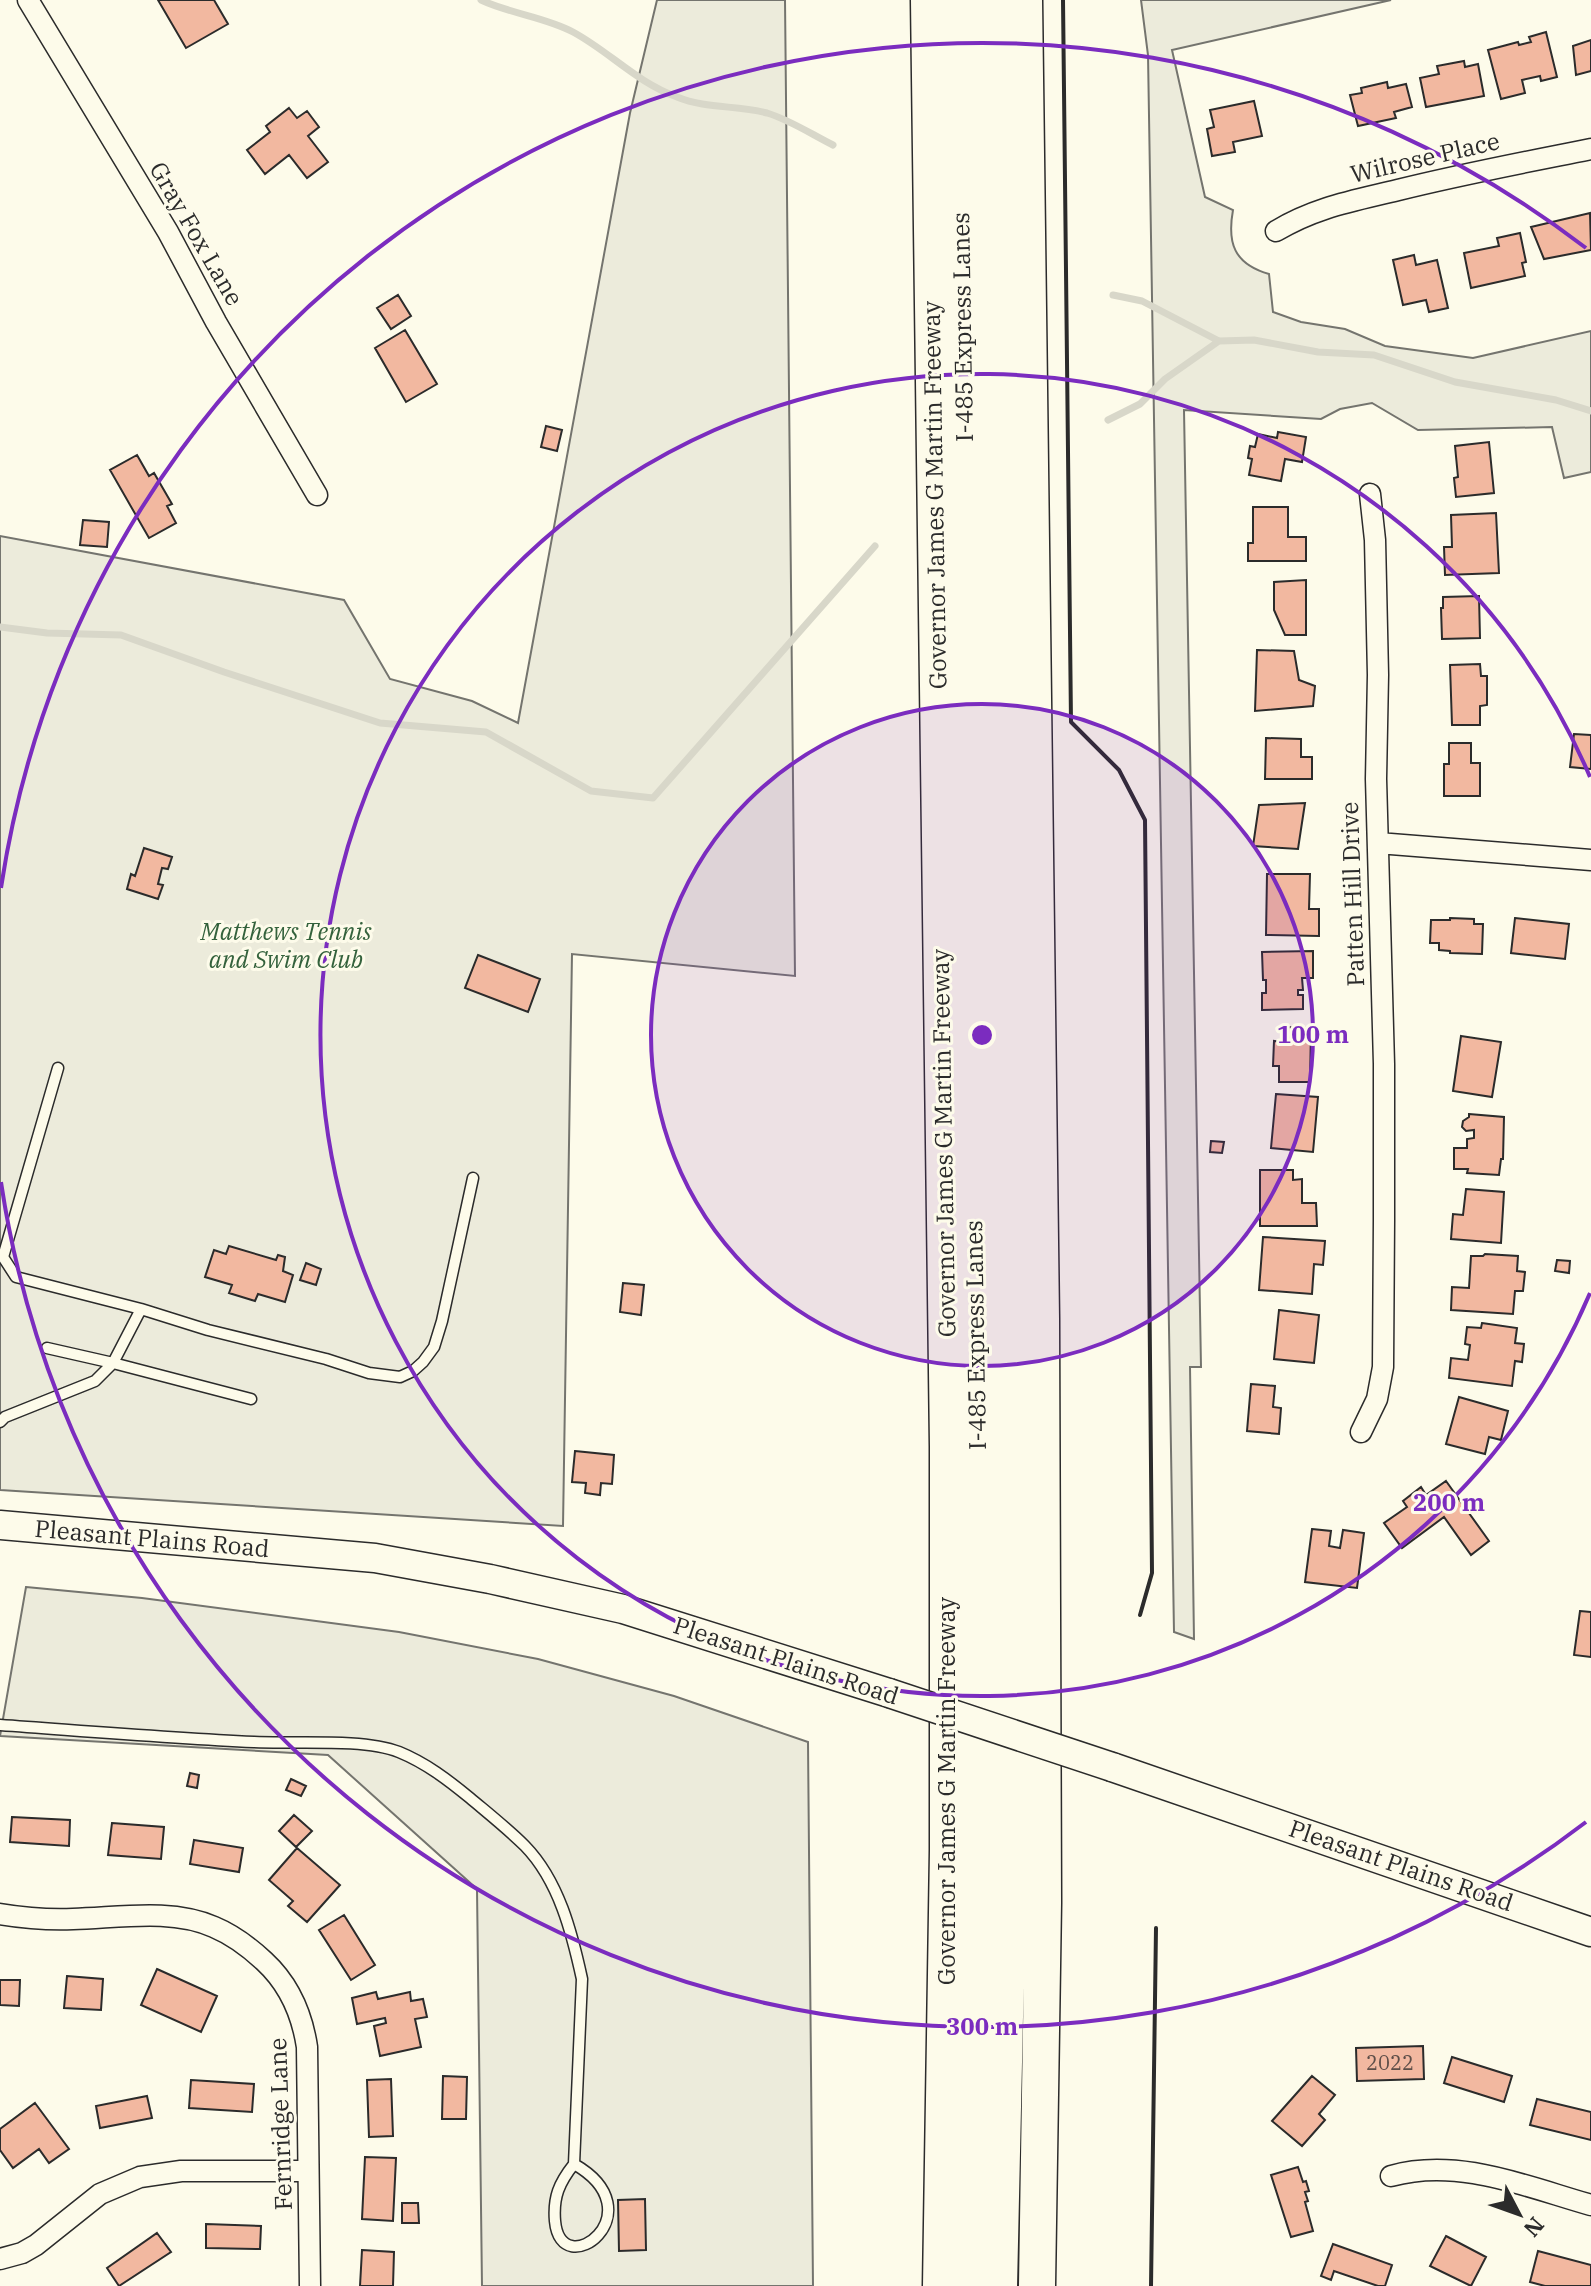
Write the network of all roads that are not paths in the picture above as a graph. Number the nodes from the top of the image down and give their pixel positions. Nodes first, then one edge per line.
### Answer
1 (28, 0) edge
2 (929, 0) edge
3 (961, 0) edge
4 (993, 0) edge
5 (1024, 0) edge
6 (1591, 149) edge
7 (1276, 231) dead end
8 (1370, 494) dead end
9 (317, 495) dead end
10 (1000, 719) junction
11 (1378, 843) junction
12 (1591, 860) edge
13 (1037, 961) junction
14 (58, 1068) dead end
15 (473, 1178) dead end
16 (141, 1309) junction
17 (47, 1348) dead end
18 (113, 1363) junction
19 (251, 1399) dead end
20 (0, 1422) edge
21 (1361, 1432) dead end
22 (0, 1525) edge
23 (979, 1547) junction
24 (0, 1725) edge
25 (948, 1850) junction
26 (0, 1914) edge
27 (1591, 1932) edge
28 (574, 2164) junction
29 (308, 2171) junction
30 (1391, 2176) dead end
31 (1591, 2205) edge
32 (0, 2259) edge
33 (310, 2286) edge
34 (941, 2286) edge
35 (972, 2286) edge
36 (999, 2286) edge
37 (1037, 2286) edge

1 - 9 street, Gray Fox Lane
2 - 25 highway, Governor James G Martin Freeway
3 - 23 highway, I-485 Express Lanes
4 - 10 highway, I-485 Express Lanes
5 - 13 highway
6 - 7 street, Wilrose Place
8 - 11 street, Patten Hill Drive
10 - 13 highway
10 - 36 highway, I-485 Express Lanes
11 - 12 street
11 - 21 street, Patten Hill Drive
13 - 37 highway
14 - 16 lane
15 - 16 lane
16 - 18 lane
17 - 18 lane
18 - 19 lane
18 - 20 lane
22 - 27 street, Pleasant Plains Road, bridge
23 - 25 highway
23 - 35 highway, I-485 Express Lanes
24 - 28 lane
25 - 34 highway, Governor James G Martin Freeway
26 - 29 street, Fernridge Lane
28 - 28 lane
29 - 32 street
29 - 33 street, Fernridge Lane
30 - 31 street

